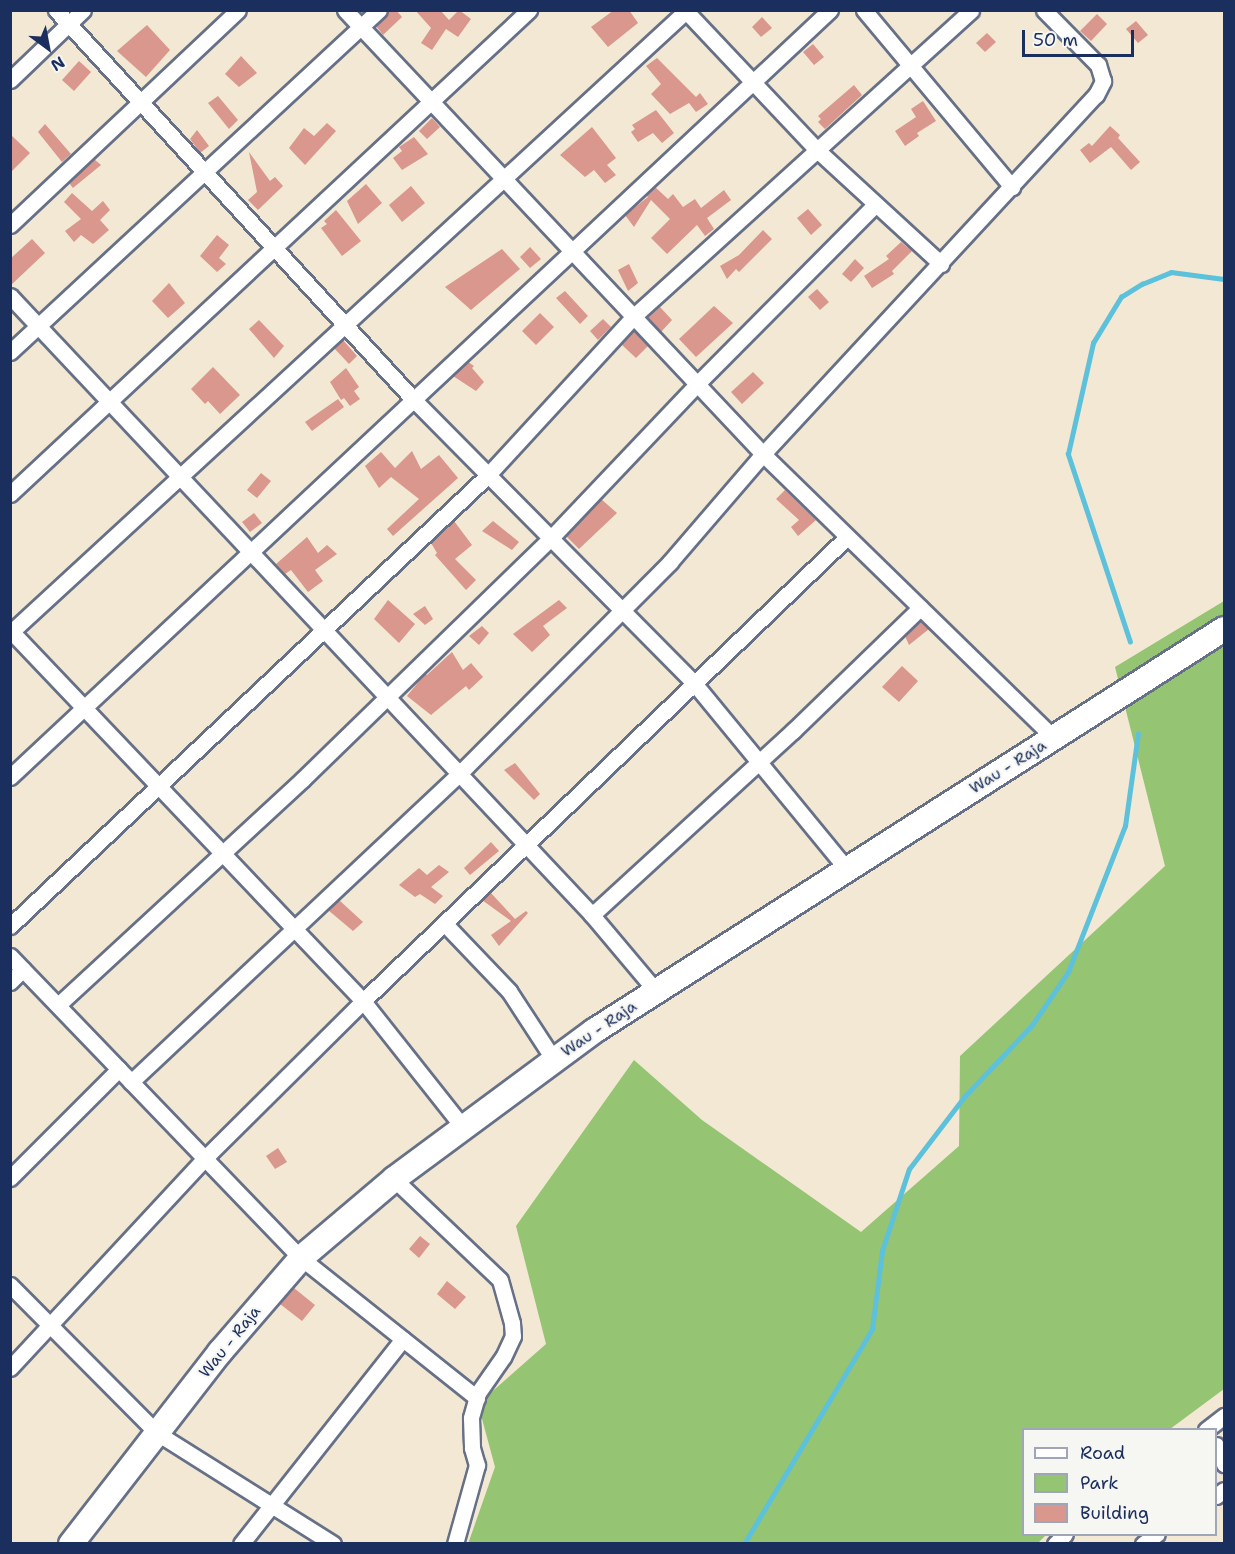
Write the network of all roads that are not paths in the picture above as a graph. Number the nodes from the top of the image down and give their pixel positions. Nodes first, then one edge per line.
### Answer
1 (56, 10) edge
2 (83, 10) edge
3 (238, 10) edge
4 (345, 10) edge
5 (379, 10) edge
6 (529, 10) edge
7 (830, 10) edge
8 (864, 10) edge
9 (971, 10) edge
10 (1044, 10) edge
11 (686, 11) edge
12 (68, 23) junction
13 (361, 27) junction
14 (910, 66) junction
15 (10, 80) edge
16 (752, 81) junction
17 (141, 100) junction
18 (431, 102) junction
19 (816, 149) junction
20 (204, 172) junction
21 (504, 179) junction
22 (1012, 187) junction
23 (875, 205) junction
24 (10, 225) edge
25 (274, 248) junction
26 (571, 250) junction
27 (941, 264) junction
28 (10, 296) edge
29 (634, 316) junction
30 (345, 325) junction
31 (39, 326) junction
32 (10, 352) edge
33 (697, 384) junction
34 (413, 399) junction
35 (110, 401) junction
36 (763, 454) junction
37 (487, 476) junction
38 (180, 477) junction
39 (10, 494) edge
40 (847, 537) junction
41 (550, 539) junction
42 (251, 552) junction
43 (920, 608) junction
44 (620, 610) junction
45 (1224, 629) edge
46 (323, 630) junction
47 (11, 632) edge
48 (694, 683) junction
49 (387, 697) junction
50 (85, 708) junction
51 (1054, 738) junction
52 (759, 761) junction
53 (459, 774) junction
54 (10, 777) edge
55 (158, 786) junction
56 (527, 846) junction
57 (222, 853) junction
58 (846, 868) junction
59 (592, 915) junction
60 (445, 924) junction
61 (10, 926) edge
62 (294, 928) junction
63 (10, 956) edge
64 (23, 969) junction
65 (10, 982) edge
66 (656, 991) junction
67 (363, 1001) junction
68 (58, 1005) junction
69 (554, 1060) junction
70 (119, 1069) junction
71 (131, 1082) junction
72 (463, 1127) junction
73 (204, 1159) junction
74 (10, 1178) edge
75 (394, 1179) junction
76 (301, 1258) junction
77 (10, 1285) edge
78 (51, 1327) junction
79 (403, 1339) junction
80 (10, 1368) edge
81 (477, 1398) junction
82 (1224, 1416) edge
83 (1208, 1428) edge
84 (157, 1433) junction
85 (1217, 1449) edge
86 (1224, 1464) edge
87 (271, 1506) junction
88 (71, 1544) edge
89 (241, 1544) edge
90 (333, 1544) edge
91 (455, 1544) edge

1 - 12 street
2 - 12 street
3 - 17 street
4 - 13 street
5 - 13 street
6 - 18 street
7 - 16 street
8 - 14 street
9 - 14 street
10 - 22 street
11 - 16 street
11 - 21 street
12 - 15 street
12 - 17 street
13 - 18 street
13 - 20 street
14 - 19 street
14 - 22 street
16 - 19 street
16 - 26 street
17 - 20 street
17 - 24 street
18 - 21 street
18 - 25 street
19 - 23 street
19 - 29 street
20 - 25 street
20 - 31 street
21 - 26 street
21 - 30 street
22 - 27 street
23 - 27 street
23 - 33 street
25 - 30 street
25 - 35 street
26 - 29 street
26 - 34 street
27 - 36 street
28 - 31 street
29 - 33 street
29 - 37 street
30 - 34 street
30 - 38 street
31 - 32 street
31 - 35 street
33 - 36 street
33 - 41 street
34 - 37 street
34 - 42 street
35 - 38 street
35 - 39 street
36 - 40 street
36 - 44 street
37 - 41 street
37 - 46 street
38 - 42 street
38 - 47 street
40 - 43 street
40 - 48 street
41 - 44 street
41 - 49 street
42 - 46 street
42 - 50 street
43 - 51 street
43 - 52 street
44 - 48 street
44 - 53 street
45 - 51 main road, Wau - Raja
46 - 49 street
46 - 55 street
47 - 50 street
48 - 52 street
48 - 56 street
49 - 53 street
49 - 57 street
50 - 54 street
50 - 55 street
51 - 58 main road, Wau - Raja
52 - 58 street
52 - 59 street
53 - 56 street
53 - 62 street
55 - 57 street
55 - 61 street
56 - 59 street
56 - 60 street
57 - 62 street
57 - 68 street
58 - 66 main road, Wau - Raja
59 - 66 street
60 - 67 street
60 - 69 street
62 - 67 street
62 - 71 street
63 - 64 street
64 - 65 street
64 - 68 street
66 - 69 main road, Wau - Raja
67 - 72 street
67 - 73 street
68 - 70 street
69 - 72 main road, Wau - Raja
70 - 71 street
70 - 74 street
71 - 73 street
72 - 75 main road, Wau - Raja
73 - 76 street
73 - 78 street
75 - 76 main road, Wau - Raja
75 - 81 street
76 - 79 street
76 - 84 main road, Wau - Raja
77 - 78 street
78 - 80 street
78 - 84 street
79 - 81 street
79 - 87 street
81 - 91 street
82 - 83 street
84 - 87 street
84 - 88 main road, Wau - Raja
85 - 86 street
87 - 89 street
87 - 90 street

